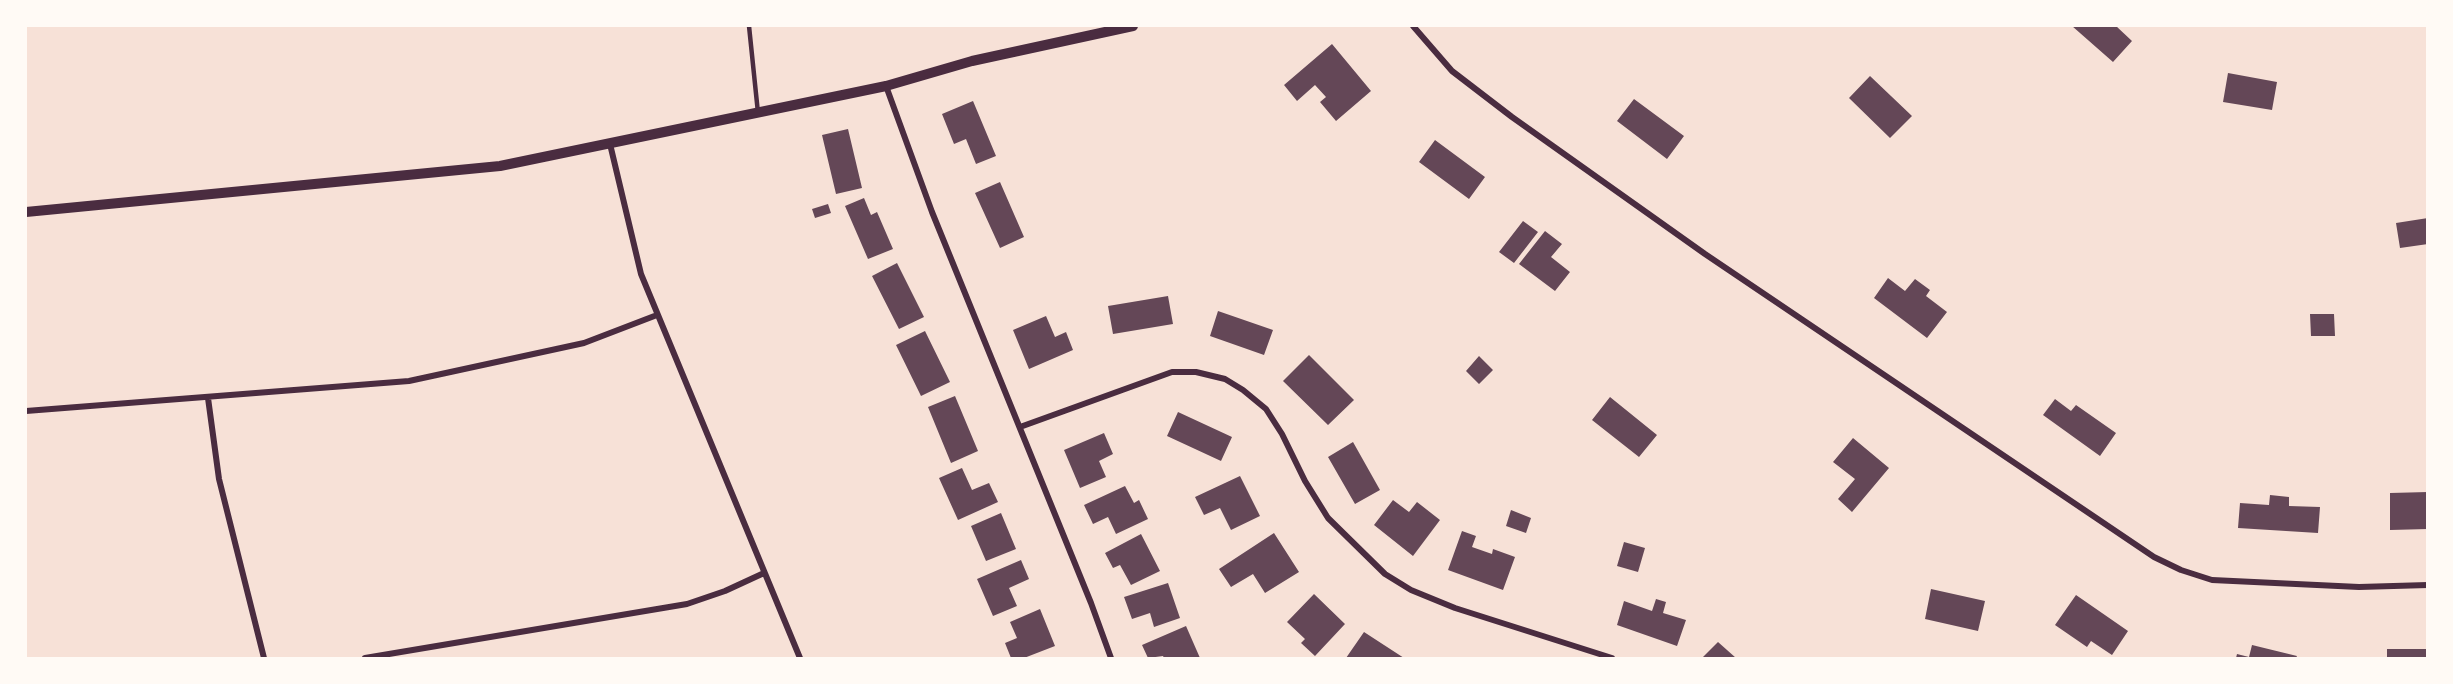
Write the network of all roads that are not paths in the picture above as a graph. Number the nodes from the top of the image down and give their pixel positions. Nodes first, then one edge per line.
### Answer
1 (750, 26) edge
2 (1133, 26) edge
3 (1413, 26) edge
4 (886, 86) junction
5 (758, 112) junction
6 (610, 144) junction
7 (26, 212) edge
8 (657, 315) junction
9 (208, 398) junction
10 (26, 411) edge
11 (1020, 428) junction
12 (764, 573) junction
13 (2427, 585) edge
14 (264, 658) edge
15 (365, 658) edge
16 (800, 658) edge
17 (1112, 658) edge
18 (1612, 658) edge

1 - 5 lane
2 - 4 street
3 - 13 street
4 - 5 street
4 - 11 street
5 - 6 street
6 - 7 street
6 - 8 street
8 - 9 street
8 - 12 street
9 - 10 street
9 - 14 street
11 - 17 street
11 - 18 street
12 - 15 street
12 - 16 street

